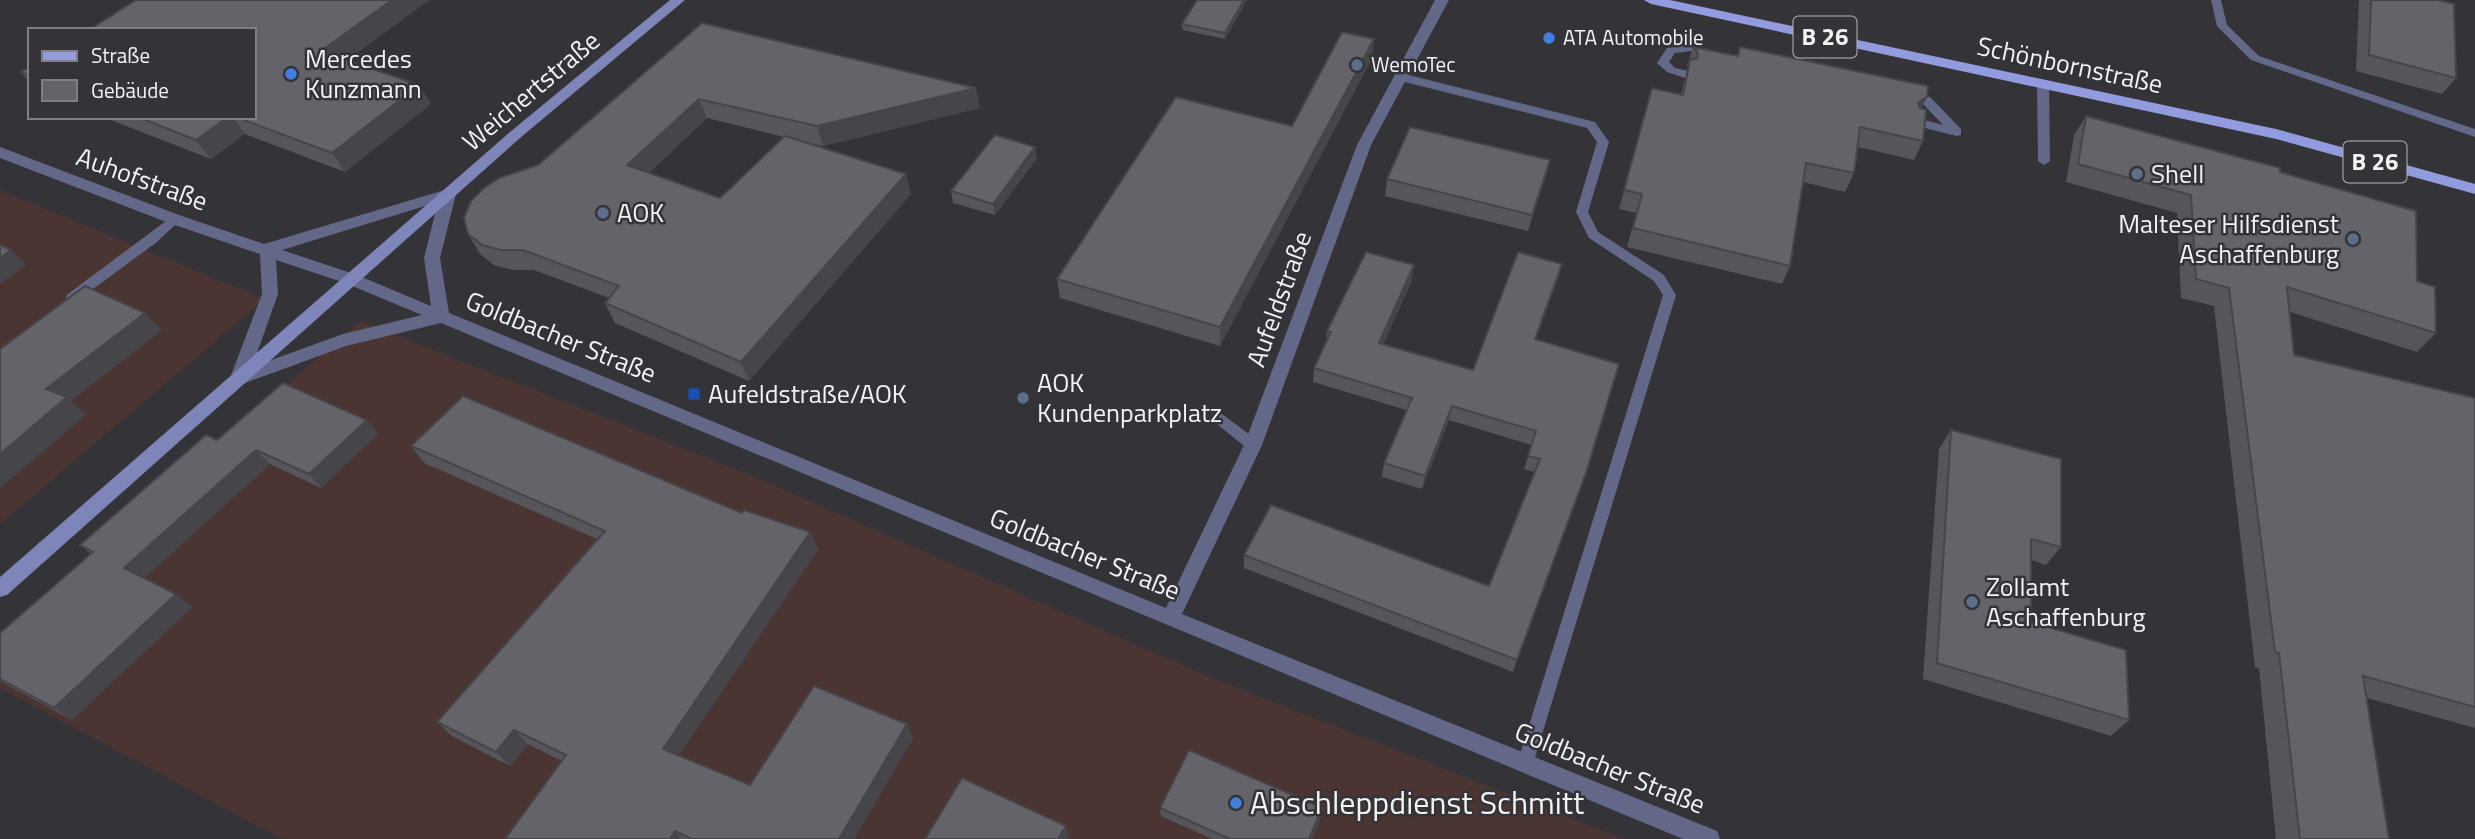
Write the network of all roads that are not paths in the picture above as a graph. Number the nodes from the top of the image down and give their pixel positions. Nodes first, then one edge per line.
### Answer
1 (678, 0) edge
2 (1442, 0) edge
3 (1651, 0) edge
4 (2216, 0) edge
5 (1730, 57) edge
6 (1685, 74) edge
7 (1401, 77) junction
8 (2043, 84) junction
9 (1900, 94) edge
10 (1917, 122) edge
11 (2475, 134) edge
12 (0, 152) edge
13 (2043, 161) dead end
14 (2475, 190) edge
15 (448, 194) junction
16 (174, 219) junction
17 (268, 248) junction
18 (351, 279) junction
19 (65, 303) edge
20 (441, 317) junction
21 (239, 378) junction
22 (1218, 416) dead end
23 (1253, 445) junction
24 (0, 589) edge
25 (1170, 619) junction
26 (1525, 764) junction
27 (1709, 839) edge

1 - 15 main road, Weichertstraße
2 - 7 street, Aufeldstraße
3 - 8 main road, Schönbornstraße / B 26
4 - 11 lane
5 - 6 lane
7 - 23 street, Aufeldstraße
7 - 26 lane
8 - 13 lane
8 - 14 main road, Schönbornstraße / B 26
9 - 10 lane
12 - 16 street, Auhofstraße
15 - 17 street, Weichertstraße
15 - 18 main road, Weichertstraße
15 - 20 street, Goldbacher Straße
16 - 17 street, Auhofstraße
16 - 19 lane
17 - 18 street, Auhofstraße
17 - 21 street
18 - 20 street, Goldbacher Straße
18 - 21 main road, Goldbacher Straße
20 - 21 street, Goldbacher Straße
20 - 25 street, Goldbacher Straße
21 - 24 main road, Goldbacher Straße
22 - 23 lane
23 - 25 street, Aufeldstraße
25 - 26 street, Goldbacher Straße
26 - 27 street, Goldbacher Straße

